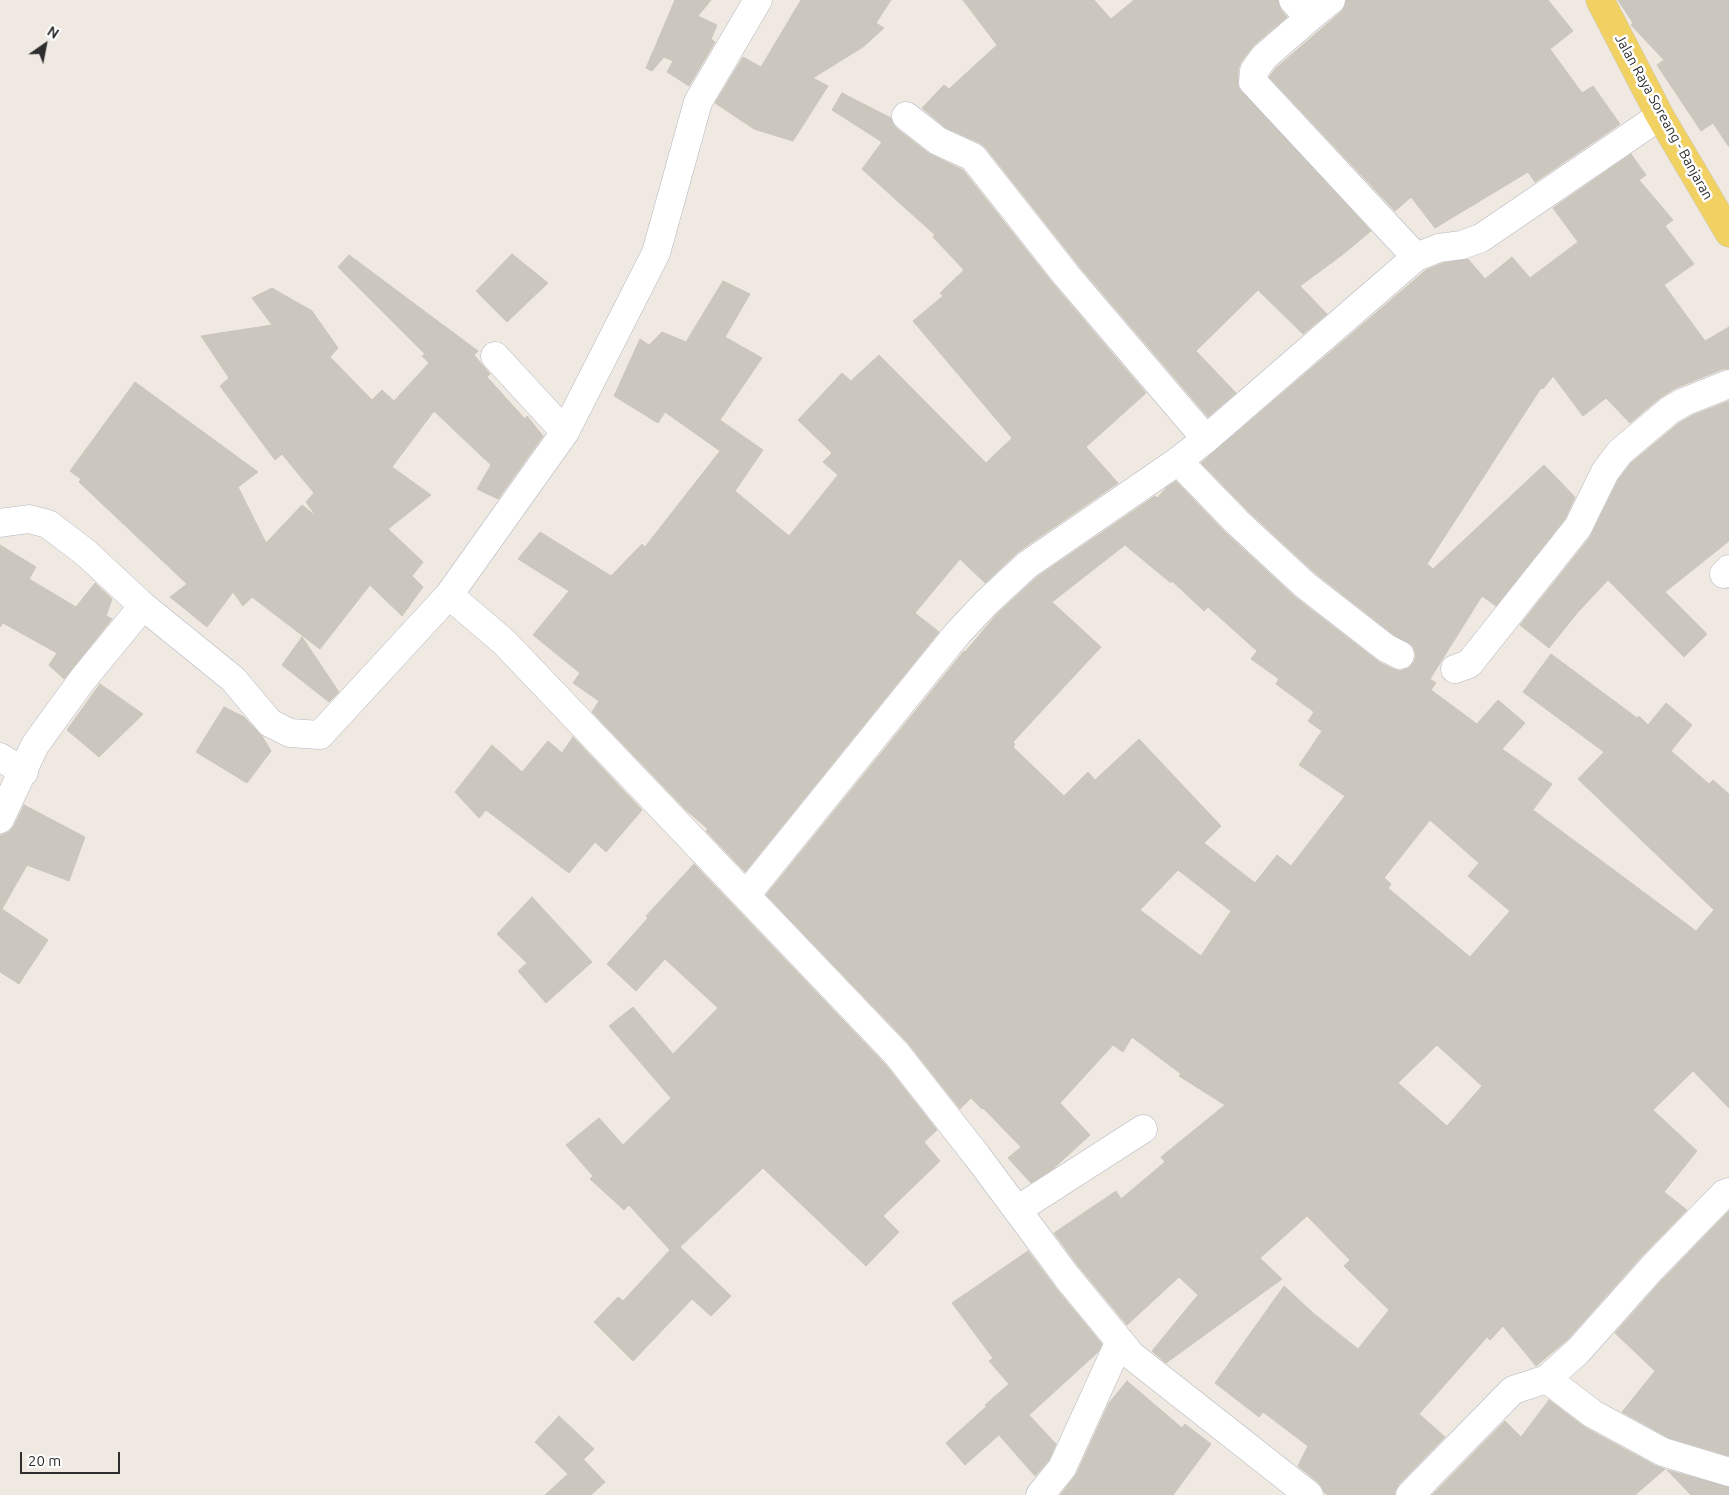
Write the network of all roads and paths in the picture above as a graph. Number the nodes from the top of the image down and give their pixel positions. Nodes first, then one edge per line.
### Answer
1 (758, 0) edge
2 (1331, 0) edge
3 (1600, 0) edge
4 (1301, 9) edge
5 (906, 116) dead end
6 (1660, 116) junction
7 (1729, 234) edge
8 (1416, 257) junction
9 (494, 356) dead end
10 (1729, 384) edge
11 (565, 432) junction
12 (1206, 439) junction
13 (1178, 460) junction
14 (0, 523) edge
15 (449, 595) junction
16 (143, 606) junction
17 (1400, 655) dead end
18 (1455, 669) dead end
19 (0, 757) edge
20 (24, 772) junction
21 (0, 819) edge
22 (746, 895) junction
23 (1142, 1129) dead end
24 (1729, 1192) edge
25 (1017, 1210) junction
26 (1120, 1341) junction
27 (1547, 1379) junction
28 (1729, 1472) edge
29 (1040, 1495) edge
30 (1309, 1495) edge
31 (1410, 1495) edge

1 - 11 street
2 - 4 street
3 - 6 main road, Jalan Raya Soreang - Banjaran
4 - 8 street
5 - 12 street
6 - 7 main road, Jalan Raya Soreang - Banjaran
6 - 8 street
8 - 12 street
9 - 11 street
10 - 18 street
11 - 15 street
12 - 13 street
13 - 17 street
13 - 22 street
14 - 16 street
15 - 16 street
15 - 22 street
16 - 20 street
19 - 20 street
20 - 21 street
22 - 25 street
23 - 25 street
24 - 27 street
25 - 26 street
26 - 29 street
26 - 30 street
27 - 28 street
27 - 31 street

